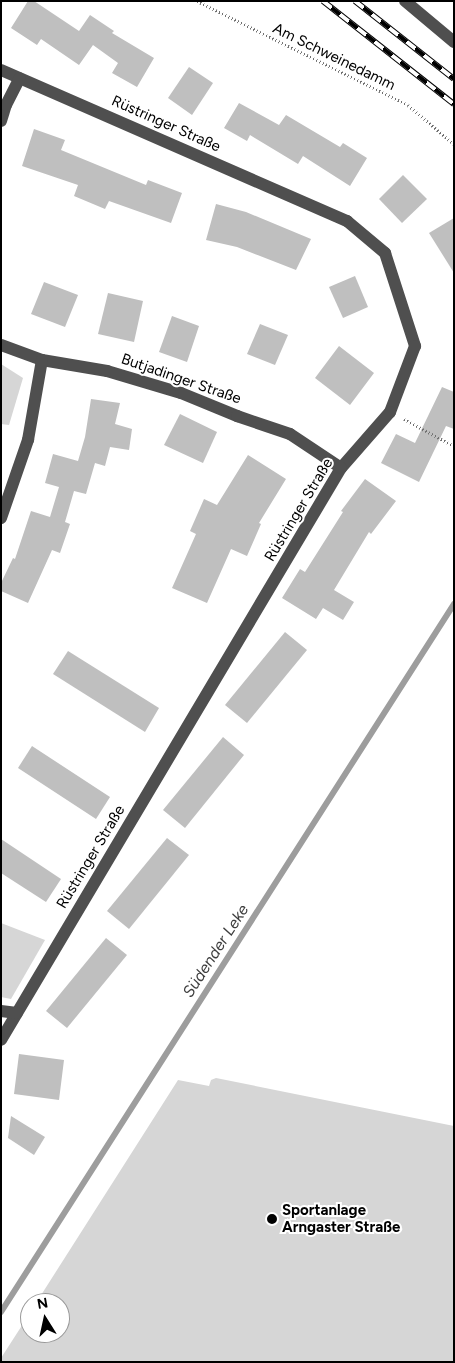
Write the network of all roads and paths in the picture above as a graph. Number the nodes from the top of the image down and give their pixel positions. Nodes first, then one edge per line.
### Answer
1 (197, 1) edge
2 (405, 1) edge
3 (454, 42) edge
4 (1, 70) edge
5 (20, 78) junction
6 (1, 121) edge
7 (454, 144) edge
8 (1, 345) edge
9 (42, 360) junction
10 (390, 412) junction
11 (454, 446) edge
12 (342, 468) junction
13 (1, 518) edge
14 (1, 1011) edge
15 (17, 1013) junction
16 (1, 1040) edge

1 - 7 path, Am Schweinedamm
2 - 3 street
4 - 5 street, Rüstringer Straße
5 - 6 street
5 - 10 street, Rüstringer Straße
8 - 9 street, Butjadinger Straße
9 - 12 street, Butjadinger Straße
9 - 13 street
10 - 11 path
10 - 12 street, Rüstringer Straße
12 - 15 street, Rüstringer Straße
14 - 15 street
15 - 16 street, Rüstringer Straße

